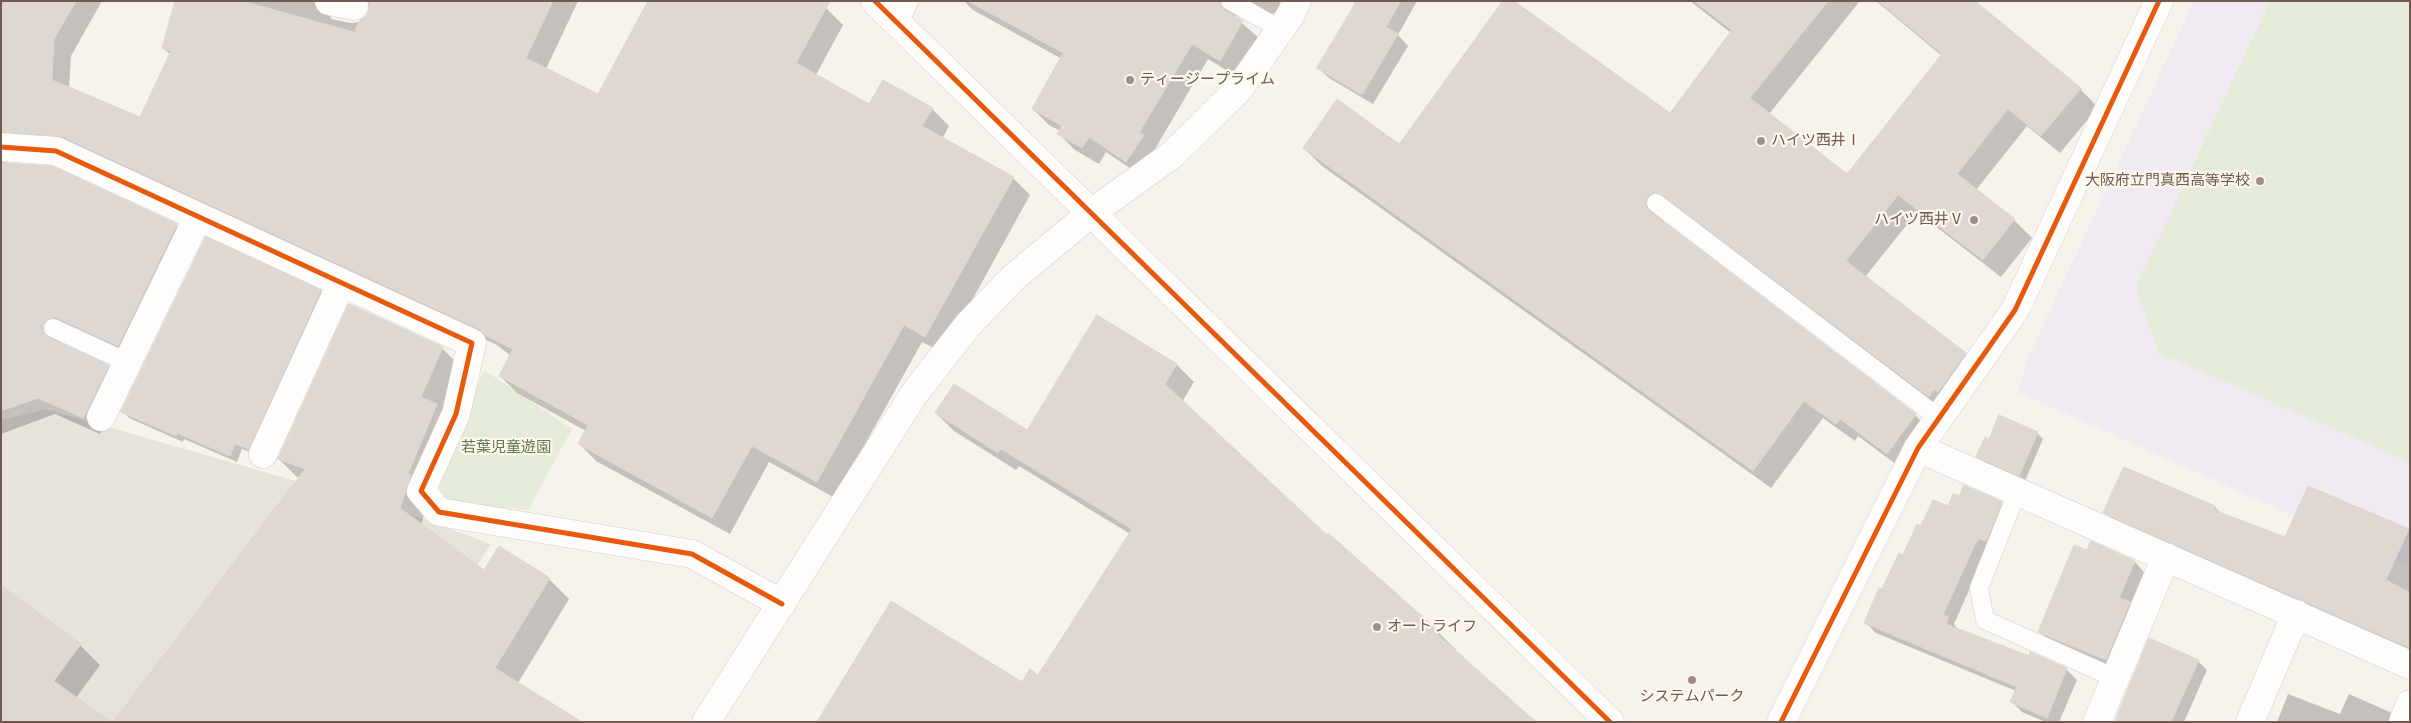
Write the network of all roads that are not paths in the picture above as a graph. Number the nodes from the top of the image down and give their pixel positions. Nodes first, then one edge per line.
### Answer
1 (875, 1) edge
2 (1230, 1) edge
3 (1297, 1) edge
4 (2159, 1) edge
5 (899, 11) edge
6 (1280, 29) junction
7 (1, 147) edge
8 (1656, 203) dead end
9 (1090, 214) junction
10 (198, 217) junction
11 (341, 284) junction
12 (53, 328) dead end
13 (127, 362) junction
14 (101, 417) dead end
15 (1939, 418) junction
16 (1918, 448) junction
17 (263, 454) dead end
18 (2017, 492) junction
19 (2166, 557) junction
20 (782, 604) junction
21 (2296, 614) junction
22 (2410, 664) edge
23 (2115, 678) junction
24 (2410, 704) edge
25 (706, 722) edge
26 (1610, 722) edge
27 (1781, 722) edge
28 (2096, 722) edge
29 (2250, 722) edge
30 (2402, 722) edge

1 - 5 street
2 - 6 lane
3 - 6 street
4 - 15 street
5 - 9 street
6 - 9 street
7 - 10 street
8 - 15 lane
9 - 20 street
9 - 26 street
10 - 11 street
10 - 13 street
11 - 17 street
11 - 20 street
12 - 13 lane
13 - 14 street
15 - 16 street
16 - 18 street
16 - 27 street
18 - 19 street
18 - 23 lane
19 - 21 street
19 - 23 street
20 - 25 street
21 - 22 street
21 - 29 street
23 - 28 street
24 - 30 street

